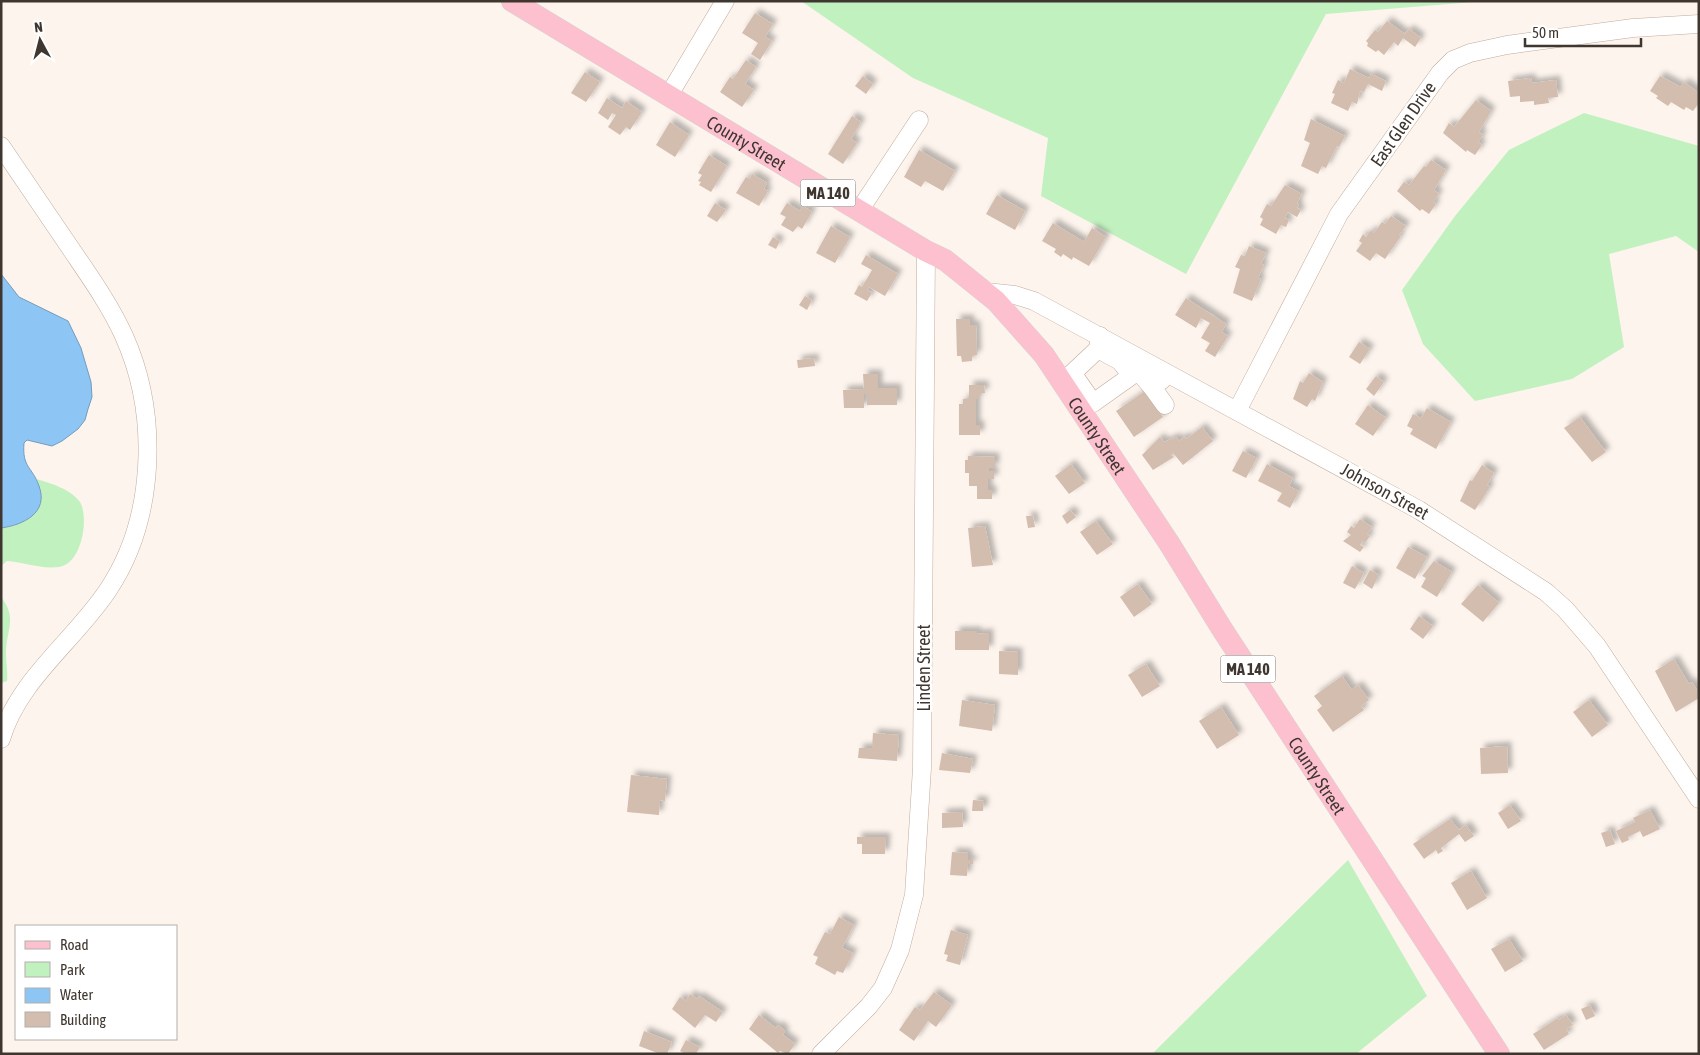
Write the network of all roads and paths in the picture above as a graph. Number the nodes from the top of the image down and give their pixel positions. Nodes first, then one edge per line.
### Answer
1 (512, 1) edge
2 (725, 1) edge
3 (1699, 24) edge
4 (669, 95) junction
5 (919, 120) dead end
6 (1, 146) edge
7 (859, 211) junction
8 (926, 251) junction
9 (986, 292) junction
10 (1099, 343) junction
11 (1170, 373) junction
12 (1131, 375) junction
13 (1068, 378) junction
14 (1152, 387) junction
15 (1165, 405) dead end
16 (1238, 410) junction
17 (1, 739) edge
18 (1699, 799) edge
19 (821, 1054) edge
20 (1499, 1054) edge

1 - 4 main road, County Street / MA 140
2 - 4 street
3 - 16 street, East Glen Drive
4 - 7 main road, County Street / MA 140
5 - 7 street
6 - 17 street
7 - 8 main road, County Street / MA 140
8 - 9 main road, County Street / MA 140
8 - 19 street, Linden Street
9 - 10 street, Johnson Street
9 - 13 main road, County Street / MA 140
10 - 11 street, Johnson Street
10 - 12 street
10 - 13 street
11 - 14 street
11 - 16 street, Johnson Street
12 - 13 street
12 - 14 street
13 - 20 main road, County Street / MA 140
14 - 15 street
16 - 18 street, Johnson Street

